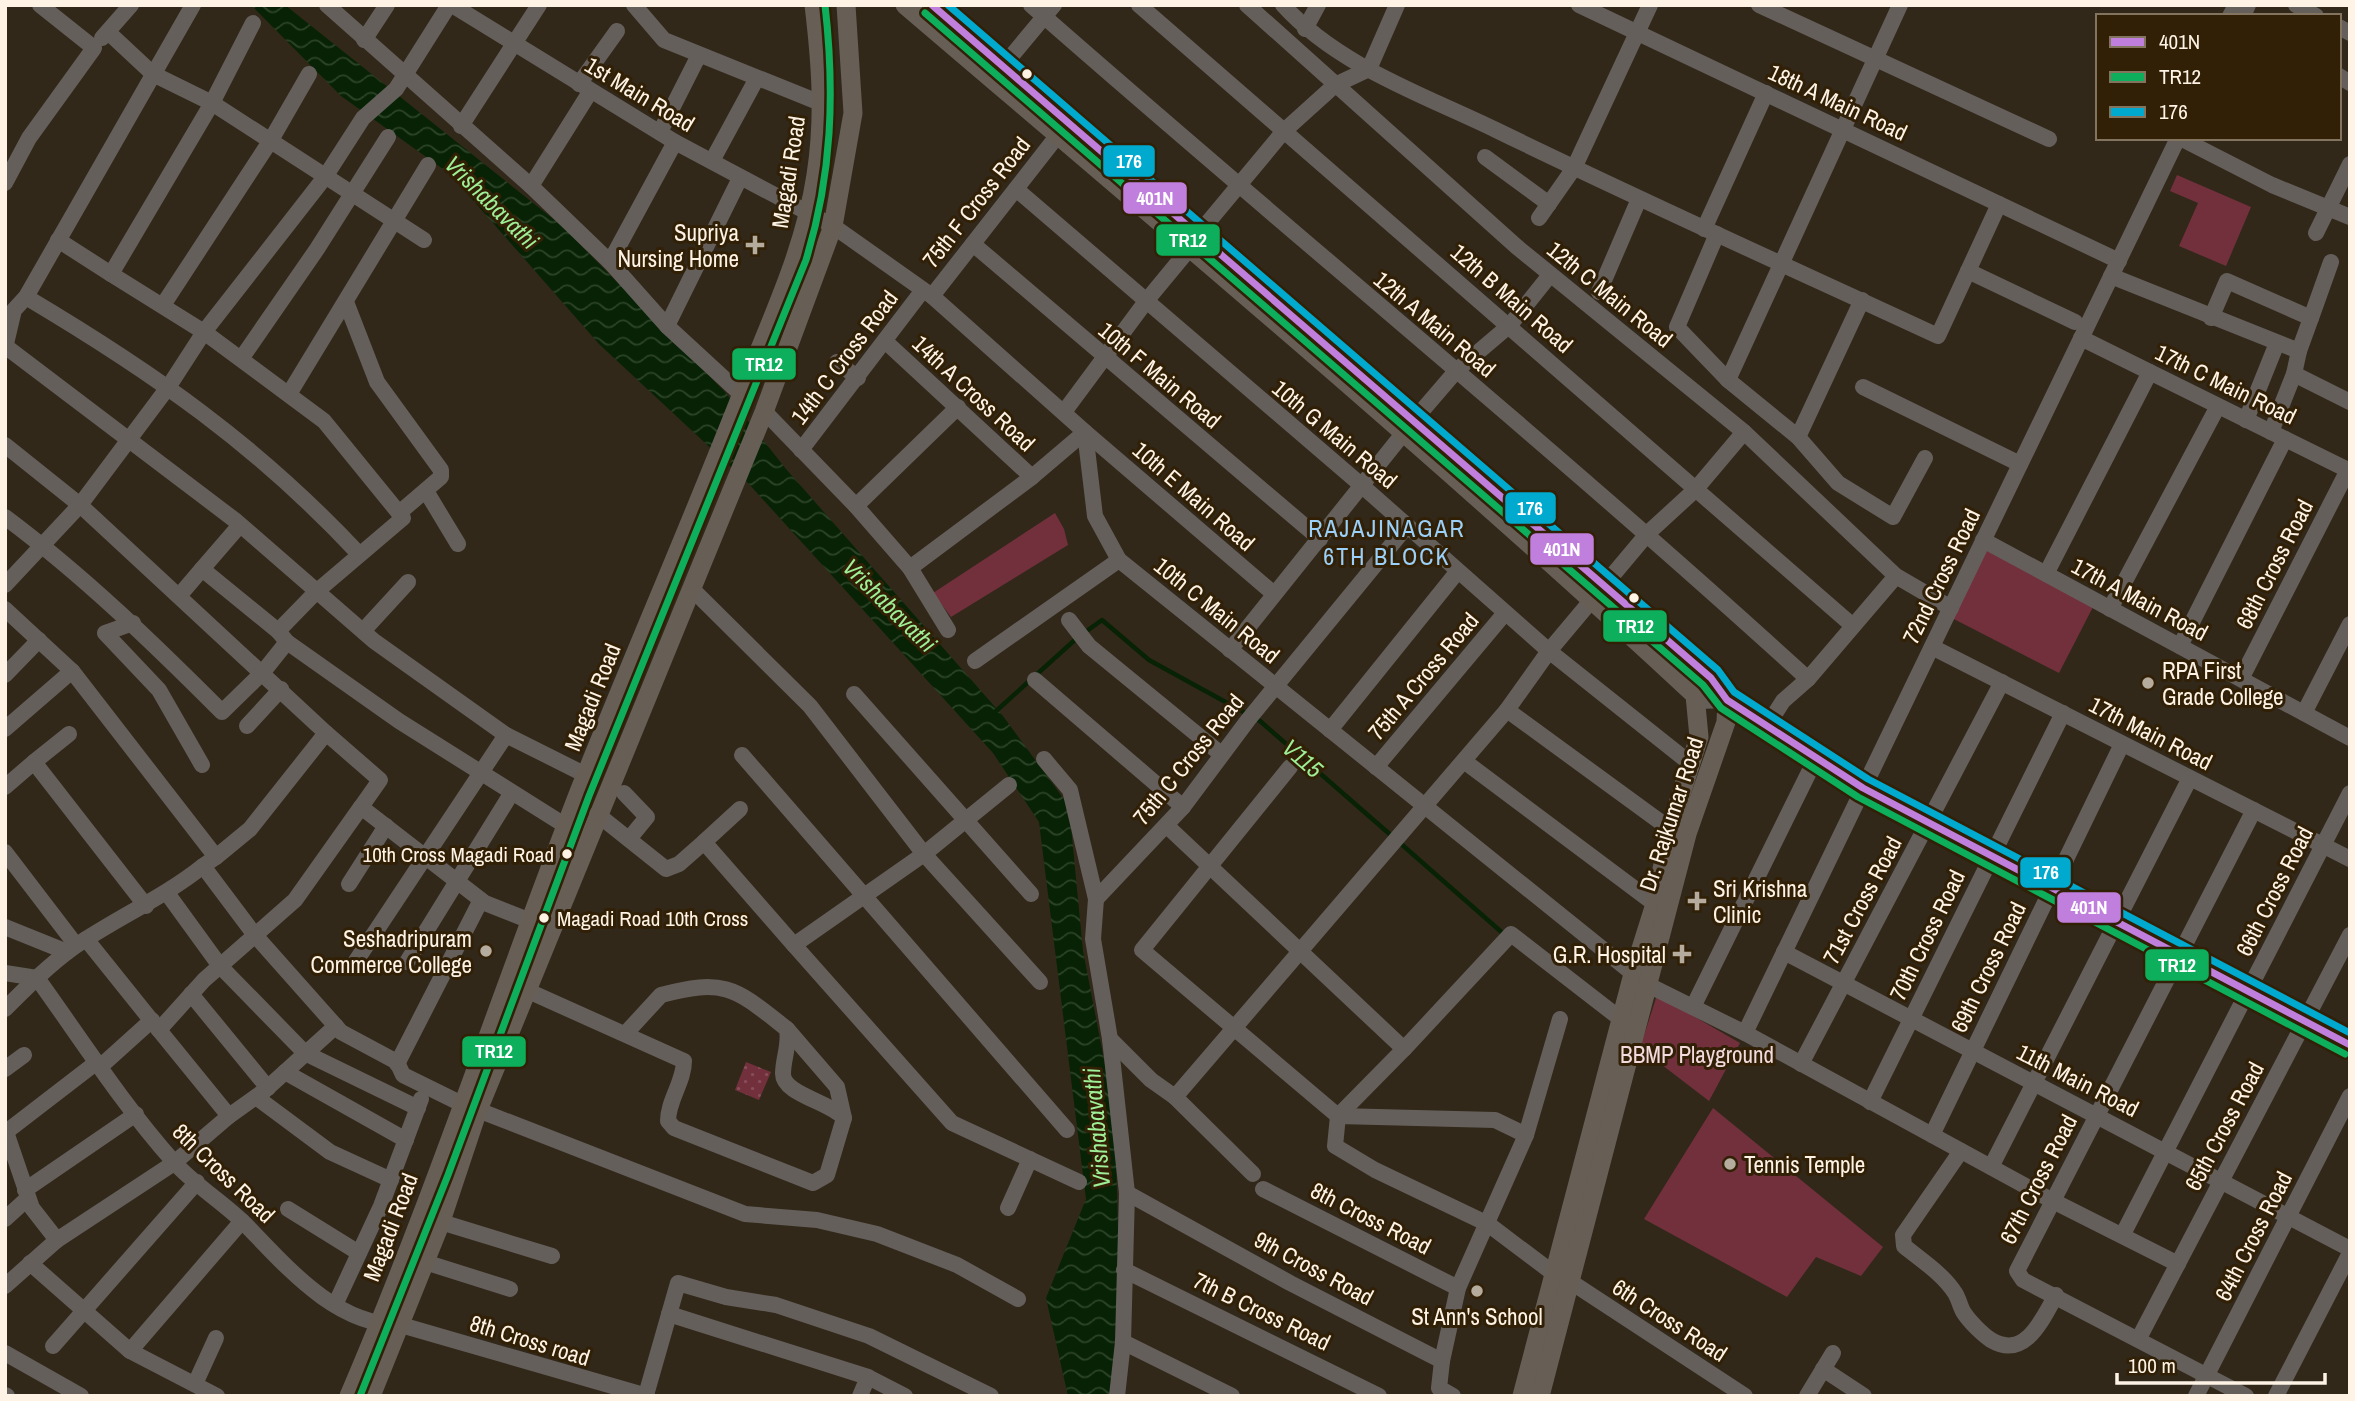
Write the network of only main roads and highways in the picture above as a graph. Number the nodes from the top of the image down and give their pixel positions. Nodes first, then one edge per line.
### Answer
1 (814, 5) edge
2 (846, 5) edge
3 (905, 5) edge
4 (932, 5) edge
5 (1194, 240) junction
6 (739, 402) junction
7 (762, 416) junction
8 (1597, 593) junction
9 (1640, 979) junction
10 (470, 1107) junction
11 (1562, 1278) junction
12 (374, 1395) edge
13 (349, 1396) edge
14 (1522, 1396) edge
15 (1541, 1396) edge

1 - 6 main road, Magadi Road
2 - 7 main road, Magadi Road
3 - 5 main road
4 - 5 main road
5 - 8 main road
6 - 7 main road
6 - 10 main road, Magadi Road
7 - 10 main road, Magadi Road
8 - 9 main road, Dr. Rajkumar Road
8 - 9 main road, Dr. Rajkumar Road
9 - 11 main road, Dr. Rajkumar Road
9 - 11 main road, Dr. Rajkumar Road
10 - 12 main road, Magadi Road
10 - 13 main road, Magadi Road
11 - 14 main road, Dr. Rajkumar Road
11 - 15 main road, Dr. Rajkumar Road

